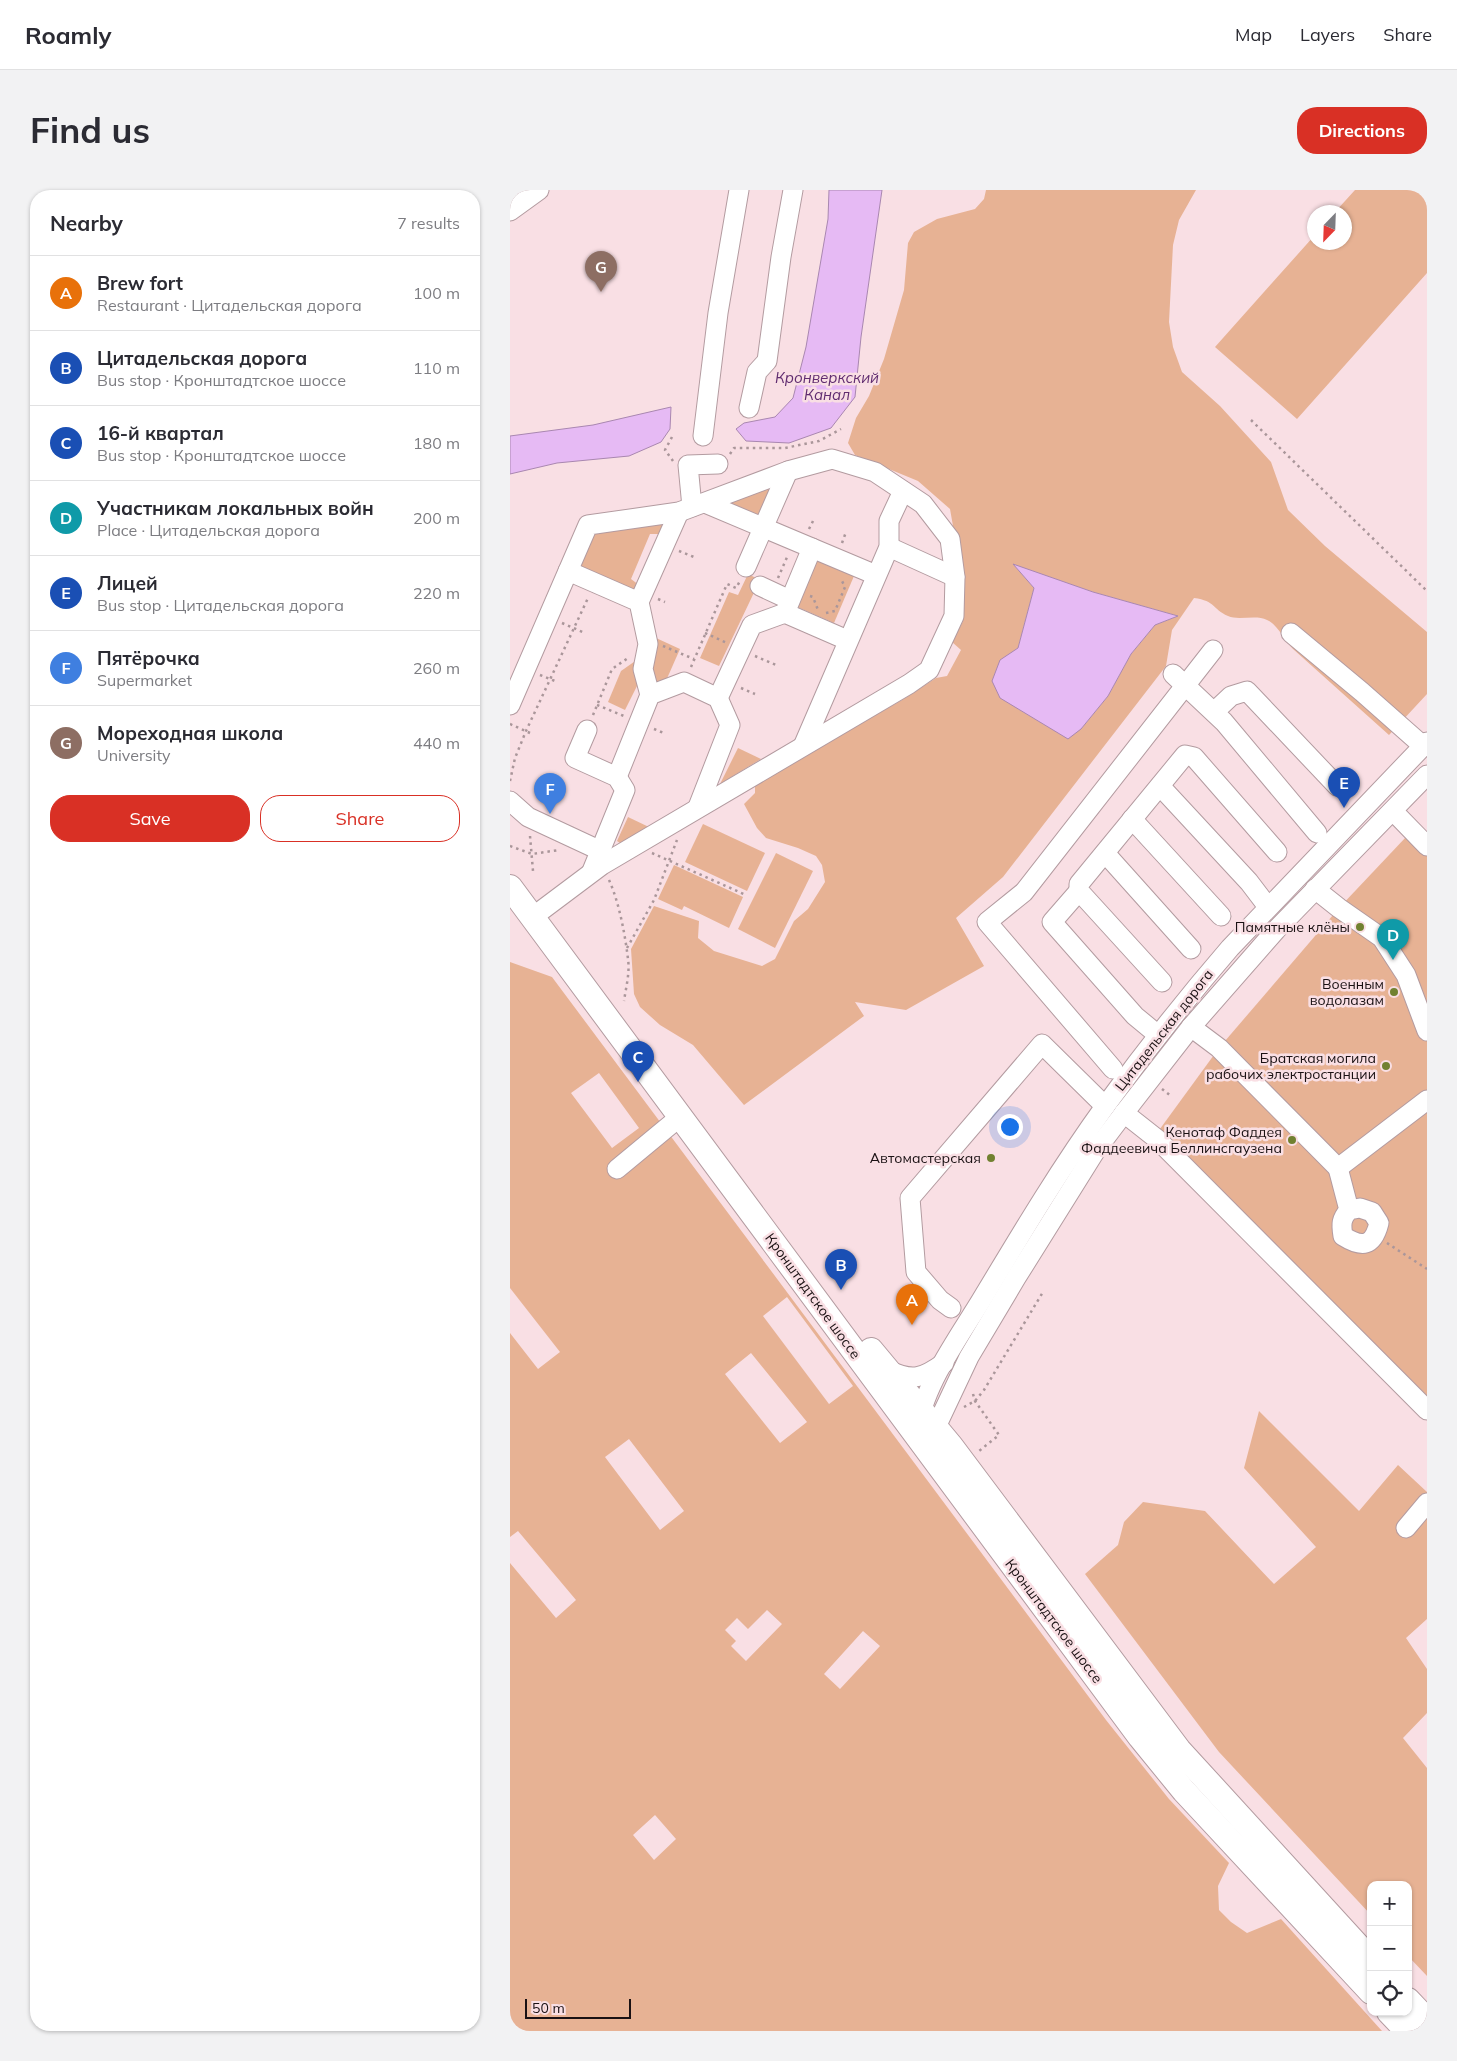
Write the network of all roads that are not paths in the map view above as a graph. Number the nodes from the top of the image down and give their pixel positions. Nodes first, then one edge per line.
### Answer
1 (539, 190) edge
2 (739, 190) edge
3 (792, 190) edge
4 (510, 211) edge
5 (749, 408) dead end
6 (703, 436) dead end
7 (718, 464) road end
8 (788, 472) junction
9 (903, 491) junction
10 (692, 508) junction
11 (764, 528) junction
12 (889, 547) junction
13 (812, 548) junction
14 (746, 567) road end
15 (568, 571) junction
16 (876, 575) junction
17 (955, 577) junction
18 (760, 586) dead end
19 (638, 602) junction
20 (788, 606) junction
21 (1291, 633) dead end
22 (848, 640) junction
23 (1213, 650) dead end
24 (1179, 680) junction
25 (650, 695) junction
26 (718, 698) junction
27 (510, 705) edge
28 (1214, 712) junction
29 (587, 730) road end
30 (804, 744) junction
31 (1425, 744) edge
32 (1427, 775) edge
33 (617, 777) junction
34 (1160, 786) junction
35 (1337, 786) dead end
36 (510, 801) edge
37 (698, 806) junction
38 (1393, 811) junction
39 (1132, 819) junction
40 (1317, 833) dead end
41 (1427, 846) edge
42 (1276, 852) dead end
43 (1105, 853) junction
44 (598, 863) junction
45 (1315, 889) junction
46 (511, 890) edge
47 (1079, 891) junction
48 (1268, 907) junction
49 (534, 916) junction
50 (1221, 916) dead end
51 (1191, 949) dead end
52 (1162, 982) dead end
53 (1191, 1026) junction
54 (1427, 1031) edge
55 (1158, 1036) junction
56 (1113, 1069) dead end
57 (1427, 1100) edge
58 (1105, 1106) junction
59 (1124, 1113) junction
60 (681, 1116) junction
61 (1338, 1168) junction
62 (616, 1169) dead end
63 (1349, 1210) junction
64 (764, 1228) junction
65 (952, 1308) dead end
66 (944, 1362) junction
67 (888, 1370) junction
68 (1427, 1410) edge
69 (925, 1424) junction
70 (1427, 1503) edge
71 (1406, 1528) dead end
72 (1367, 1956) edge
73 (1367, 1988) edge
74 (1412, 2004) edge
75 (1393, 2016) edge
76 (1427, 2020) edge
77 (1407, 2031) edge

1 - 4 street
2 - 6 street
3 - 5 street
7 - 10 street
8 - 9 street
8 - 10 street
8 - 11 street
9 - 12 street
9 - 17 street
10 - 11 street
10 - 15 street
10 - 19 street
11 - 13 street
11 - 14 street
12 - 16 street
12 - 17 street
13 - 16 street
13 - 20 street
15 - 19 street
15 - 27 street
16 - 22 street
17 - 30 street
18 - 20 street
19 - 25 street
20 - 22 street
20 - 26 street
21 - 31 street
22 - 30 street
23 - 24 street
24 - 28 street
24 - 56 street
25 - 26 street
25 - 33 street
26 - 37 street
28 - 35 street
28 - 40 street
29 - 33 street
30 - 37 street
31 - 48 street, Цитадельская дорога
32 - 38 street, Цитадельская дорога
33 - 44 street
34 - 39 street
34 - 42 street
34 - 48 street
36 - 44 street
37 - 44 street
38 - 41 street
38 - 45 street, Цитадельская дорога
39 - 43 street
39 - 50 street
43 - 47 street
43 - 51 street
44 - 49 street
45 - 53 street, Цитадельская дорога
45 - 54 street
46 - 49 main road, Кронштадтское шоссе
47 - 52 street
47 - 55 street
48 - 55 street, Цитадельская дорога
49 - 60 main road, Кронштадтское шоссе
53 - 59 street, Цитадельская дорога
53 - 61 street
55 - 58 street, Цитадельская дорога
57 - 61 street
58 - 65 street
58 - 66 street, Цитадельская дорога
59 - 68 street
59 - 69 street, Цитадельская дорога
60 - 62 street
60 - 64 main road, Кронштадтское шоссе
61 - 63 street
63 - 63 street
64 - 67 main road, Кронштадтское шоссе
64 - 69 main road, Кронштадтское шоссе
66 - 67 street
66 - 69 street, Цитадельская дорога
67 - 69 main road, Кронштадтское шоссе
69 - 72 main road, Кронштадтское шоссе
69 - 73 main road, Кронштадтское шоссе
70 - 71 street
74 - 76 main road
75 - 77 main road

